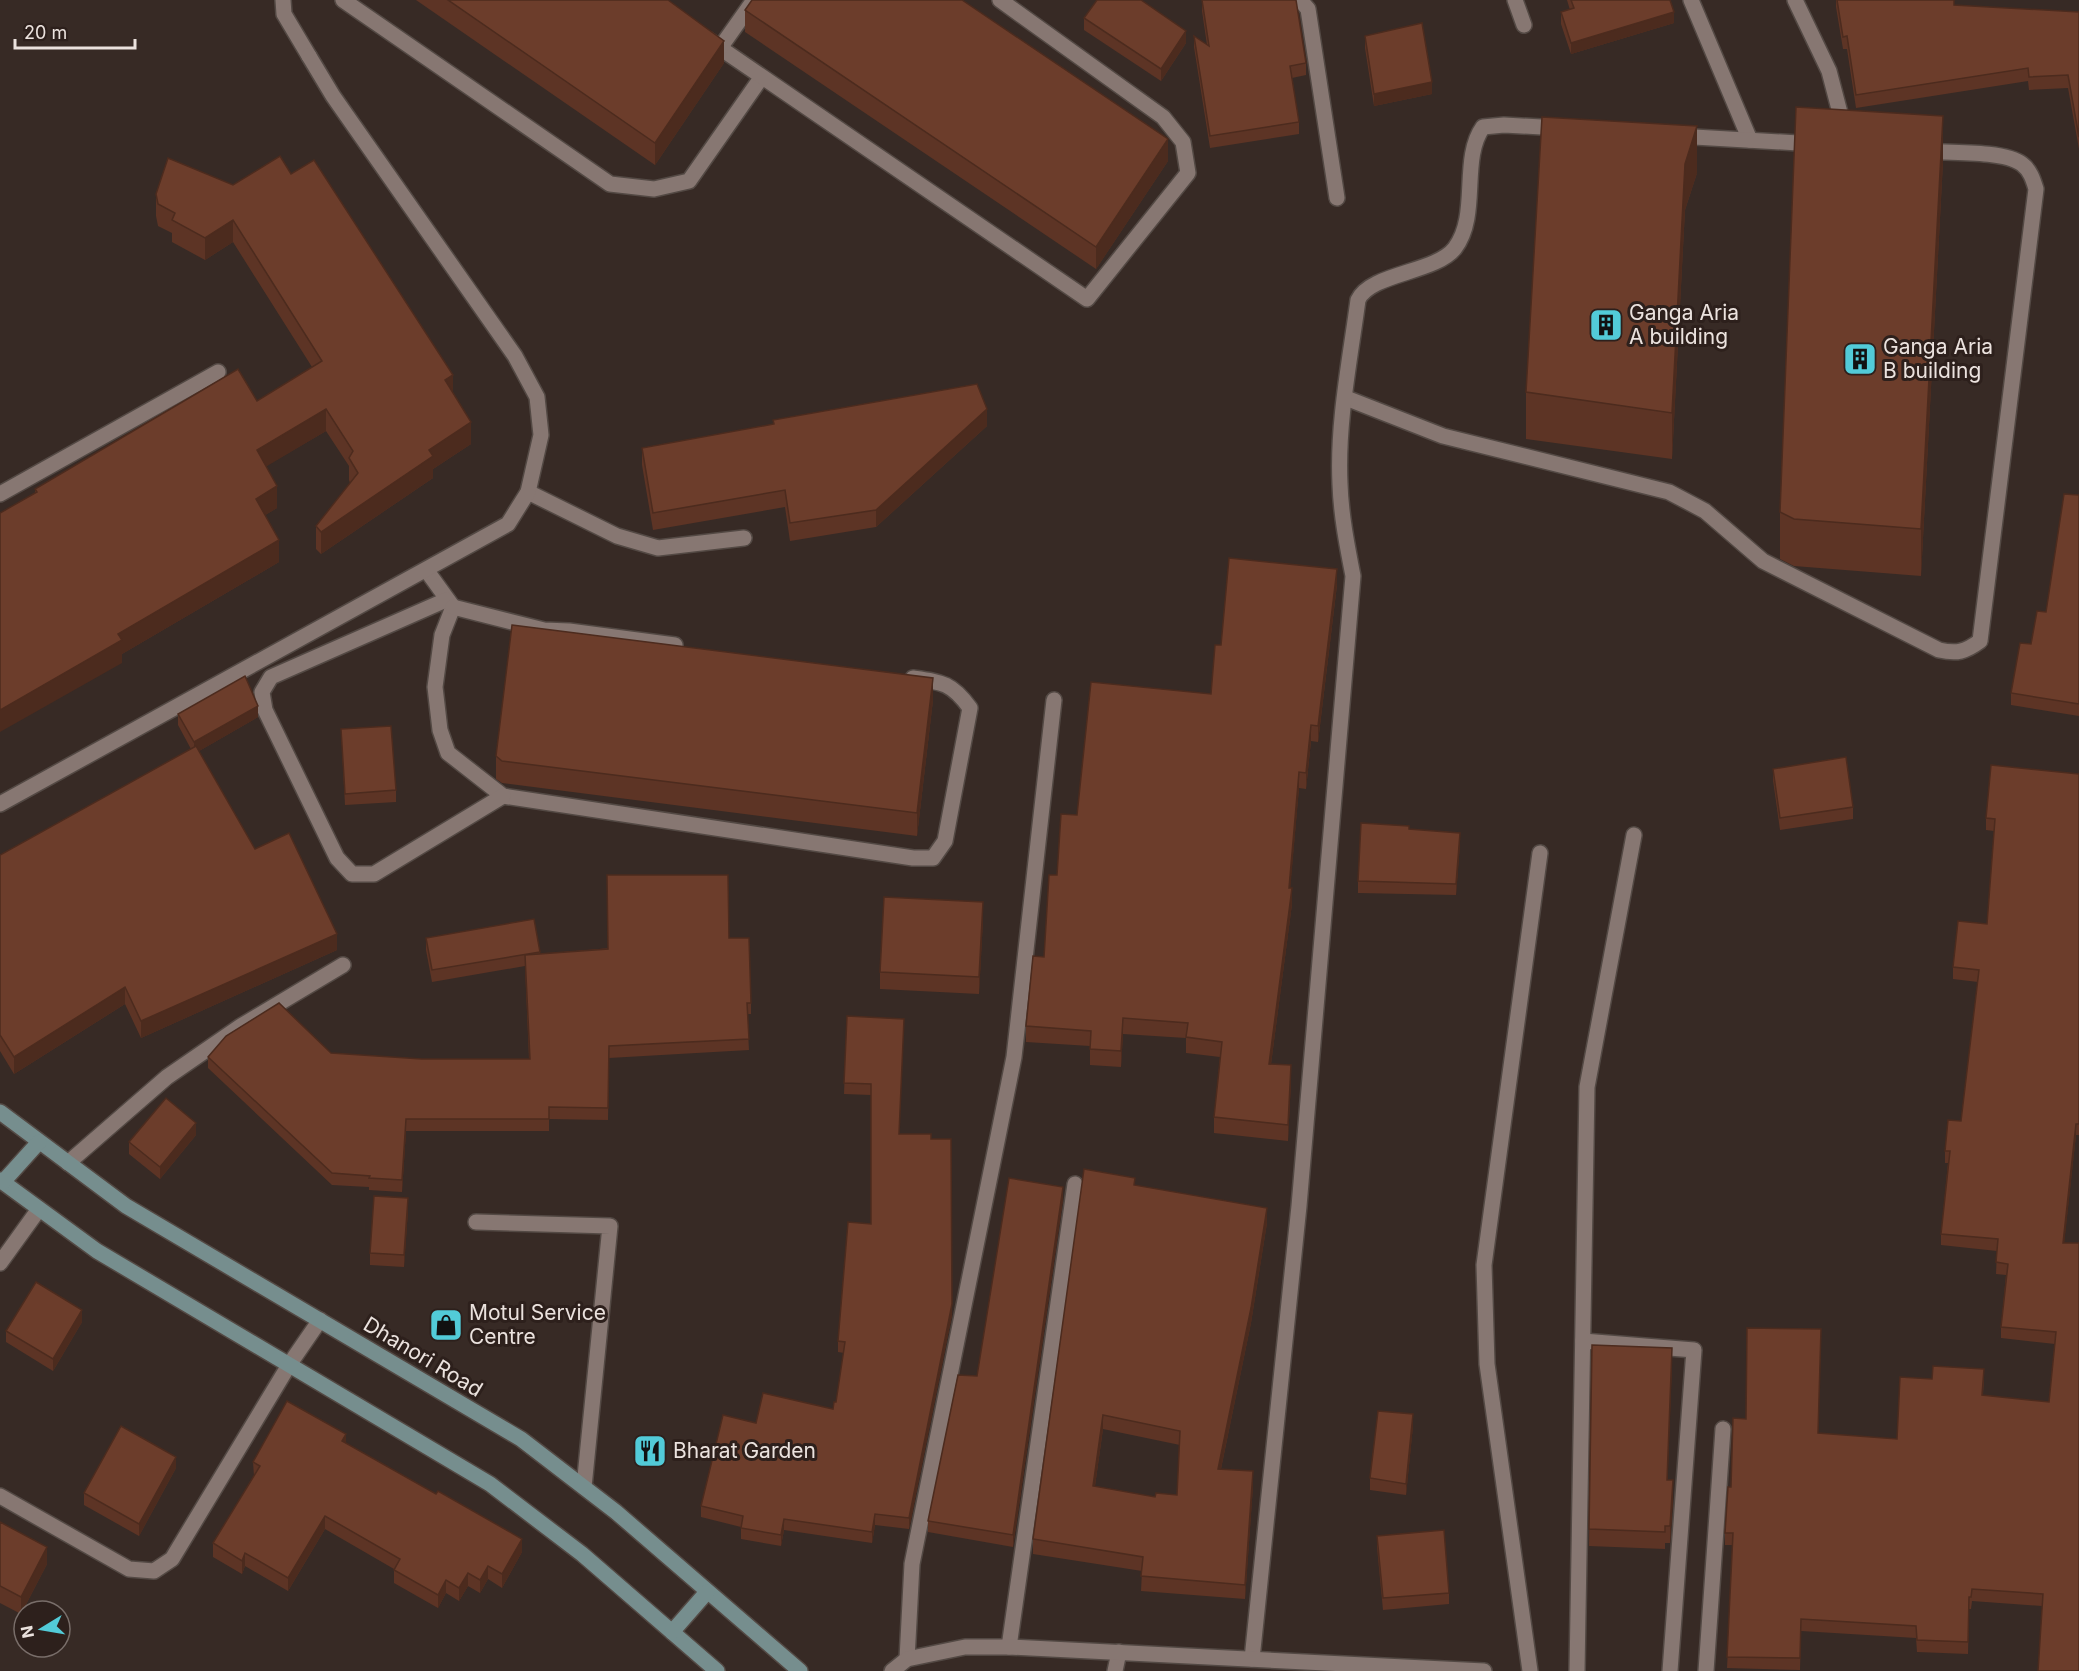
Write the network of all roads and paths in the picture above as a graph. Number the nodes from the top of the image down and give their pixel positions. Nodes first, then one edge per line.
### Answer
1 (283, 0) edge
2 (343, 0) edge
3 (754, 0) edge
4 (1000, 0) edge
5 (1300, 0) edge
6 (1515, 0) edge
7 (1691, 0) edge
8 (1795, 0) edge
9 (1524, 25) dead end
10 (692, 27) edge
11 (720, 48) junction
12 (760, 78) junction
13 (1575, 129) edge
14 (1656, 134) edge
15 (1750, 140) junction
16 (1827, 145) edge
17 (1848, 146) edge
18 (1906, 150) edge
19 (1337, 198) dead end
20 (218, 372) dead end
21 (1346, 398) junction
22 (528, 492) junction
23 (0, 494) edge
24 (744, 538) dead end
25 (427, 571) junction
26 (450, 604) junction
27 (686, 647) edge
28 (896, 676) edge
29 (1054, 700) dead end
30 (503, 796) junction
31 (0, 804) edge
32 (1634, 835) dead end
33 (1540, 853) dead end
34 (343, 965) dead end
35 (0, 1112) edge
36 (39, 1142) junction
37 (68, 1163) junction
38 (2, 1181) edge
39 (1075, 1184) dead end
40 (39, 1209) junction
41 (476, 1222) dead end
42 (0, 1263) edge
43 (320, 1320) junction
44 (1583, 1341) junction
45 (289, 1365) junction
46 (1723, 1429) dead end
47 (584, 1487) junction
48 (0, 1496) edge
49 (708, 1592) junction
50 (672, 1632) junction
51 (1009, 1647) junction
52 (1119, 1652) junction
53 (907, 1659) junction
54 (1252, 1659) junction
55 (717, 1671) edge
56 (800, 1671) edge
57 (892, 1671) edge
58 (1115, 1671) edge
59 (1484, 1671) edge
60 (1530, 1671) edge
61 (1577, 1671) edge
62 (1670, 1671) edge
63 (1706, 1671) edge

1 - 22 street
2 - 12 street
3 - 11 street
4 - 12 street
5 - 19 street
6 - 9 street
7 - 15 street
8 - 17 street
10 - 11 street
11 - 12 street
13 - 21 street
14 - 15 street
15 - 16 street
18 - 21 street
20 - 23 street
21 - 54 street
22 - 24 street
22 - 25 street
25 - 26 street
25 - 31 street
26 - 27 street
26 - 30 street
26 - 30 street
28 - 30 street
29 - 53 street
32 - 44 street
33 - 60 street
34 - 37 street
35 - 36 main road, Dhanori Road
36 - 37 main road, Dhanori Road
36 - 38 main road
37 - 43 main road, Dhanori Road
38 - 40 main road
39 - 51 street
40 - 42 street
40 - 45 main road
41 - 47 street
43 - 45 street
43 - 47 main road, Dhanori Road
44 - 61 street
44 - 62 street
45 - 48 street
45 - 50 main road
46 - 63 street
47 - 49 main road, Dhanori Road
49 - 50 main road
49 - 56 main road, Dhanori Road
50 - 55 main road
51 - 52 street
51 - 53 street
52 - 54 street
52 - 58 street
53 - 57 street
54 - 59 street

